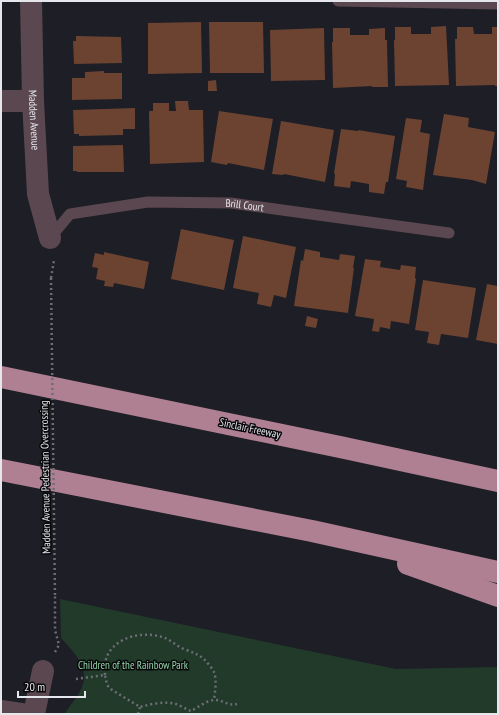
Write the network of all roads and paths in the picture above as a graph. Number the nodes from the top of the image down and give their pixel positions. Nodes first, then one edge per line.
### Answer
1 (31, 1) edge
2 (338, 1) edge
3 (498, 4) edge
4 (1, 101) edge
5 (33, 101) junction
6 (449, 233) dead end
7 (50, 238) joint
8 (51, 278) dead end
9 (1, 368) edge
10 (1, 377) edge
11 (99, 397) junction
12 (340, 447) junction
13 (498, 468) edge
14 (1, 472) edge
15 (498, 481) edge
16 (312, 532) junction
17 (498, 572) edge
18 (498, 596) edge
19 (43, 671) joint
20 (106, 675) junction
21 (76, 679) dead end
22 (214, 700) junction
23 (237, 704) dead end
24 (140, 707) junction
25 (1, 711) edge
26 (191, 713) edge
27 (21, 714) edge
28 (34, 714) edge
29 (138, 714) edge

1 - 5 street, Madden Avenue
2 - 3 lane
4 - 5 street
5 - 7 street, Madden Avenue
6 - 7 lane, Brill Court
8 - 19 path, Madden Avenue Pedestrian Overcrossing, bridge
9 - 11 highway
10 - 11 highway, Sinclair Freeway
11 - 12 highway, Sinclair Freeway
12 - 13 highway
12 - 15 highway, Sinclair Freeway
14 - 16 highway
16 - 17 highway
16 - 18 highway
19 - 28 street
20 - 21 path
20 - 22 path
20 - 24 path
22 - 23 path
22 - 26 path
24 - 26 path
24 - 29 path
25 - 27 street

